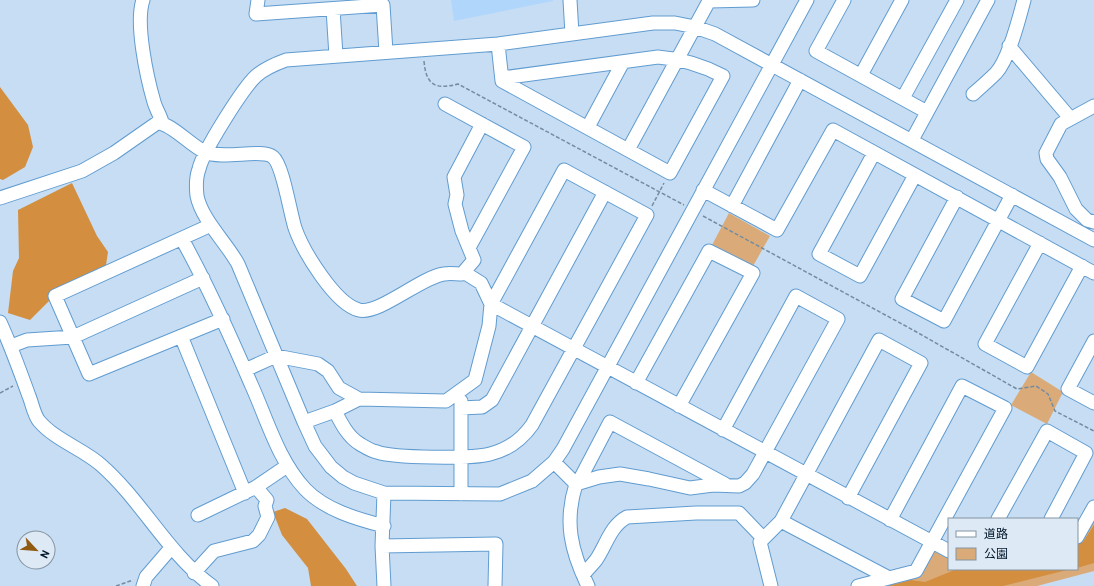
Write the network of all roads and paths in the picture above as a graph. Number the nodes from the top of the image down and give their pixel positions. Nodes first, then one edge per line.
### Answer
1 (143, 0) edge
2 (258, 0) edge
3 (570, 0) edge
4 (753, 0) edge
5 (807, 0) edge
6 (844, 0) edge
7 (902, 0) edge
8 (956, 0) edge
9 (988, 0) edge
10 (1024, 0) edge
11 (333, 9) junction
12 (695, 27) junction
13 (572, 34) junction
14 (498, 44) junction
15 (1009, 46) junction
16 (422, 50) junction
17 (386, 52) junction
18 (336, 56) junction
19 (678, 58) junction
20 (623, 62) junction
21 (772, 64) junction
22 (861, 75) junction
23 (502, 78) junction
24 (800, 80) junction
25 (973, 94) dead end
26 (903, 98) junction
27 (445, 104) dead end
28 (1094, 106) edge
29 (927, 112) junction
30 (1070, 118) junction
31 (162, 122) junction
32 (482, 124) junction
33 (588, 128) junction
34 (912, 140) junction
35 (628, 150) junction
36 (206, 153) junction
37 (874, 153) junction
38 (670, 173) junction
39 (915, 175) junction
40 (703, 190) junction
41 (605, 192) junction
42 (660, 192) junction
43 (1012, 195) junction
44 (957, 197) junction
45 (0, 198) edge
46 (732, 206) junction
47 (692, 210) junction
48 (647, 215) junction
49 (999, 221) junction
50 (1094, 222) edge
51 (211, 225) junction
52 (182, 239) junction
53 (1094, 240) edge
54 (1040, 243) junction
55 (470, 246) junction
56 (1082, 266) junction
57 (465, 273) junction
58 (1094, 273) edge
59 (203, 278) junction
60 (491, 304) junction
61 (223, 319) junction
62 (0, 322) edge
63 (532, 326) junction
64 (181, 336) junction
65 (73, 337) junction
66 (1094, 341) edge
67 (11, 346) junction
68 (573, 349) junction
69 (276, 356) junction
70 (607, 368) junction
71 (245, 370) junction
72 (24, 380) junction
73 (636, 383) junction
74 (460, 391) junction
75 (0, 392) edge
76 (359, 399) junction
77 (1094, 403) edge
78 (679, 406) junction
79 (461, 408) junction
80 (334, 411) junction
81 (304, 422) junction
82 (723, 430) junction
83 (1094, 431) edge
84 (764, 453) junction
85 (461, 456) junction
86 (554, 462) junction
87 (287, 466) junction
88 (806, 475) junction
89 (577, 483) junction
90 (728, 486) junction
91 (250, 490) junction
92 (384, 493) junction
93 (461, 494) junction
94 (848, 498) junction
95 (1094, 507) edge
96 (198, 515) dead end
97 (999, 518) edge
98 (1053, 518) edge
99 (890, 520) junction
100 (781, 521) junction
101 (384, 526) junction
102 (1078, 534) edge
103 (763, 538) junction
104 (931, 543) junction
105 (382, 546) junction
106 (171, 548) junction
107 (948, 551) edge
108 (194, 573) junction
109 (890, 578) junction
110 (586, 580) edge
111 (144, 581) edge
112 (116, 586) edge
113 (212, 586) edge
114 (384, 586) edge
115 (495, 586) edge
116 (771, 586) edge
117 (858, 586) edge

1 - 31 street
2 - 11 street
3 - 13 street
4 - 12 street
5 - 21 street
6 - 22 street
7 - 22 street
8 - 26 street
9 - 29 street
10 - 15 street
11 - 17 street
11 - 18 street
12 - 13 street
12 - 19 street
12 - 21 street
13 - 14 street
14 - 16 street
14 - 23 street
15 - 25 street
15 - 30 street
16 - 17 street
16 - 42 path
17 - 18 street
18 - 36 street
19 - 20 street
19 - 35 street
19 - 38 street
20 - 23 street
20 - 33 street
21 - 24 street
21 - 40 street
22 - 26 street
23 - 33 street
24 - 34 street
24 - 46 street
26 - 29 street
27 - 32 street
28 - 30 street
29 - 34 street
30 - 50 street
31 - 36 street
31 - 45 street
32 - 55 street
32 - 55 street
33 - 35 street
34 - 43 street
35 - 38 street
36 - 51 street
36 - 57 street
37 - 39 street
37 - 39 street
37 - 46 street
38 - 42 path
39 - 44 street
40 - 46 street
40 - 47 street
41 - 48 street
41 - 60 street
41 - 63 street
42 - 47 path
42 - 48 path
43 - 49 street
43 - 53 street
44 - 49 street
44 - 49 street
47 - 70 street
47 - 83 path
48 - 68 street
49 - 54 street
51 - 52 street
51 - 69 street
52 - 59 street
52 - 65 street
54 - 56 street
54 - 56 street
55 - 57 street
56 - 58 street
57 - 60 street
59 - 61 street
59 - 65 street
60 - 63 street
60 - 74 street
61 - 64 street
61 - 71 street
62 - 67 street
63 - 68 street
63 - 79 street
64 - 65 street
64 - 91 street
65 - 67 street
66 - 77 street
67 - 72 street
68 - 70 street
68 - 85 street
69 - 71 street
69 - 76 street
69 - 81 street
70 - 73 street
70 - 86 street
71 - 87 street
72 - 75 path
72 - 106 street
73 - 78 street
73 - 78 street
74 - 76 street
74 - 79 street
76 - 80 street
78 - 82 street
79 - 85 street
80 - 81 street
80 - 85 street
81 - 92 street
82 - 84 street
82 - 84 street
84 - 88 street
84 - 90 street
85 - 93 street
86 - 89 street
86 - 93 street
87 - 91 street
87 - 101 street
88 - 94 street
88 - 94 street
88 - 100 street
89 - 90 street
89 - 90 street
89 - 110 street
91 - 96 street
91 - 108 street
92 - 93 street
92 - 101 street
94 - 99 street
95 - 102 street
97 - 98 street
99 - 104 street
99 - 104 street
100 - 103 street
100 - 109 street
101 - 105 street
103 - 110 street
103 - 116 street
104 - 107 street
104 - 109 street
105 - 114 street
105 - 115 street
106 - 108 street
106 - 111 street
108 - 113 street
109 - 117 street
111 - 112 path

